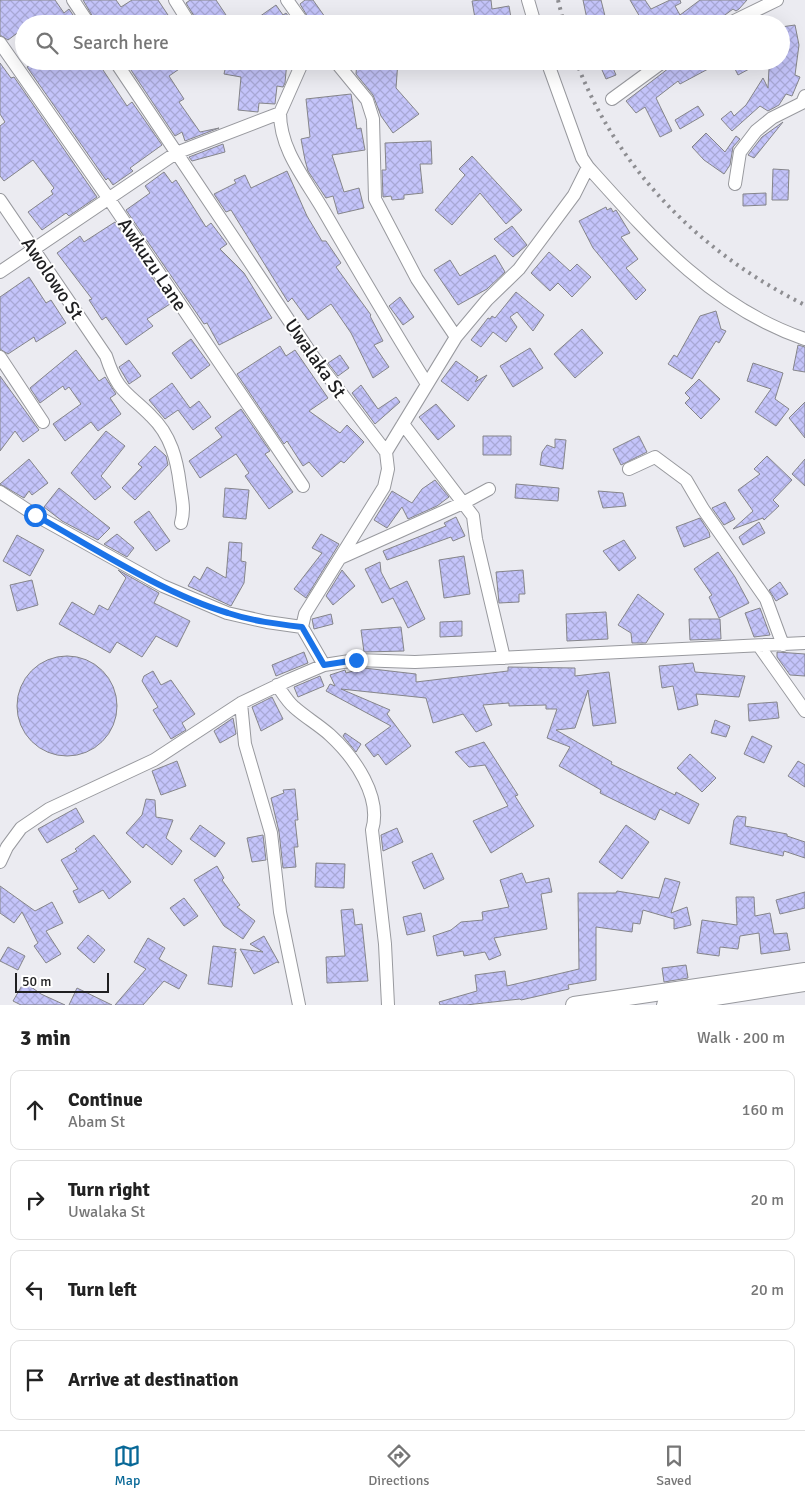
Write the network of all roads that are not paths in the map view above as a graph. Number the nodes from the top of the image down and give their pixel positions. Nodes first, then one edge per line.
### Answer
1 (74, 0) edge
2 (175, 0) edge
3 (287, 0) edge
4 (528, 0) edge
5 (777, 0) edge
6 (83, 15) edge
7 (184, 15) edge
8 (298, 15) edge
9 (532, 15) edge
10 (746, 15) edge
11 (0, 43) edge
12 (15, 64) edge
13 (19, 70) edge
14 (121, 70) edge
15 (299, 70) edge
16 (342, 70) edge
17 (550, 70) edge
18 (651, 70) edge
19 (612, 98) dead end
20 (804, 102) edge
21 (280, 113) junction
22 (176, 153) junction
23 (588, 167) junction
24 (735, 184) dead end
25 (109, 199) junction
26 (0, 200) edge
27 (33, 248) junction
28 (0, 272) edge
29 (456, 337) junction
30 (805, 339) edge
31 (0, 357) edge
32 (427, 384) junction
33 (43, 422) dead end
34 (403, 424) junction
35 (386, 452) junction
36 (629, 468) dead end
37 (303, 486) dead end
38 (490, 489) dead end
39 (0, 492) edge
40 (465, 502) junction
41 (181, 523) dead end
42 (340, 558) junction
43 (302, 627) junction
44 (805, 643) edge
45 (783, 644) junction
46 (759, 646) junction
47 (504, 658) junction
48 (324, 665) junction
49 (277, 685) junction
50 (241, 703) junction
51 (805, 711) edge
52 (0, 836) edge
53 (13, 837) junction
54 (0, 862) edge
55 (805, 971) edge
56 (805, 983) edge
57 (299, 1005) edge
58 (388, 1005) edge
59 (574, 1005) edge
60 (665, 1005) edge

1 - 6 street
2 - 7 street
3 - 8 street
4 - 9 street
5 - 10 street
11 - 12 street, Awkuzu Lane
13 - 25 street, Awkuzu Lane
14 - 22 street, Uwalaka St
15 - 21 street
16 - 29 street
17 - 23 street
18 - 19 street
20 - 24 street
21 - 22 street
21 - 32 street
22 - 25 street
22 - 35 street, Uwalaka St
23 - 29 street
23 - 30 street
25 - 27 street
25 - 37 street, Awkuzu Lane
26 - 27 street, Awolowo St
27 - 28 street
27 - 41 street, Awolowo St
29 - 32 street
31 - 33 street
32 - 34 street
34 - 35 street
34 - 40 street
35 - 42 street
36 - 45 street
38 - 40 street
39 - 43 street
40 - 42 street
40 - 47 street
42 - 43 street
43 - 48 street
44 - 45 street
45 - 46 street
46 - 47 street
46 - 51 street
47 - 48 street
48 - 49 street
49 - 50 street
49 - 58 street
50 - 53 street
50 - 57 street
52 - 53 street
53 - 54 street
55 - 59 main road
56 - 60 main road

